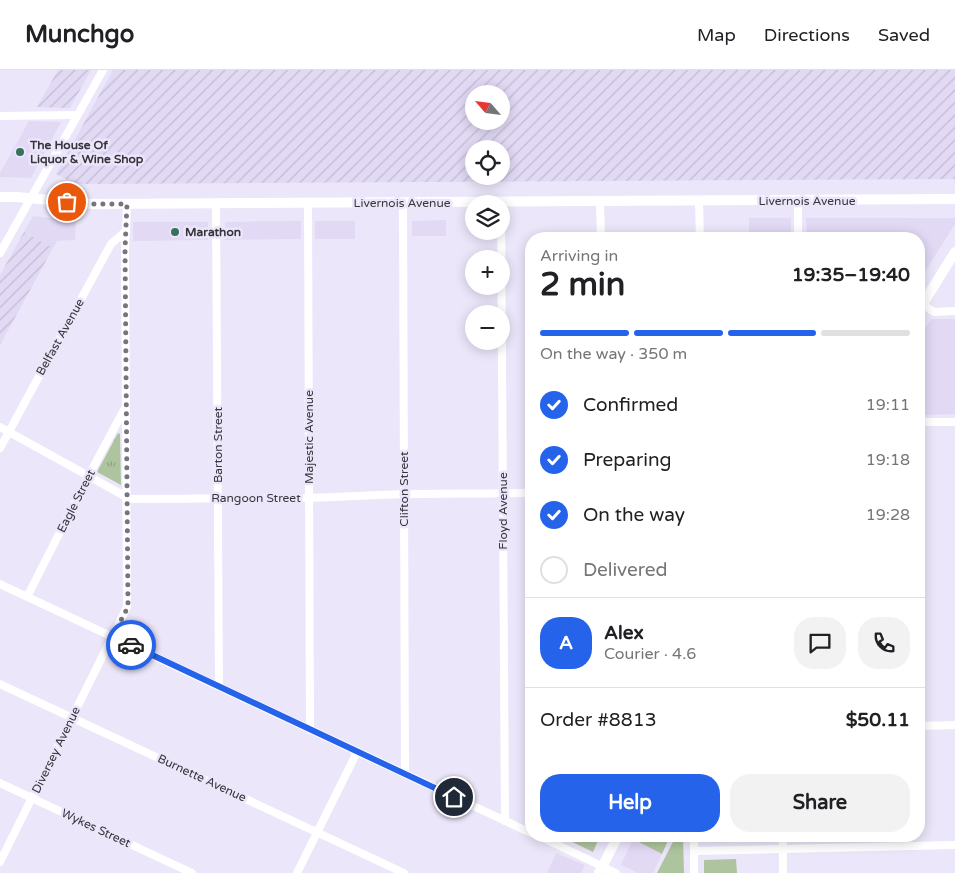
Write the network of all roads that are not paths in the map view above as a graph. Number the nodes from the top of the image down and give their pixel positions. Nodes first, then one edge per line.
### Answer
1 (103, 70) edge
2 (77, 115) junction
3 (0, 116) edge
4 (0, 197) edge
5 (30, 198) junction
6 (955, 200) edge
7 (699, 201) junction
8 (798, 201) junction
9 (465, 202) edge
10 (510, 202) edge
11 (600, 202) junction
12 (403, 203) junction
13 (127, 204) junction
14 (216, 204) junction
15 (308, 204) junction
16 (126, 231) junction
17 (601, 232) edge
18 (700, 232) edge
19 (798, 232) edge
20 (501, 240) edge
21 (955, 252) edge
22 (0, 253) edge
23 (925, 299) edge
24 (925, 309) edge
25 (955, 311) edge
26 (126, 406) junction
27 (925, 422) edge
28 (955, 422) edge
29 (0, 426) edge
30 (8, 431) junction
31 (0, 448) edge
32 (89, 475) junction
33 (525, 493) edge
34 (404, 494) junction
35 (503, 494) junction
36 (127, 498) junction
37 (218, 498) junction
38 (309, 498) junction
39 (0, 584) edge
40 (27, 597) junction
41 (112, 637) junction
42 (0, 684) edge
43 (219, 687) junction
44 (72, 718) junction
45 (955, 725) edge
46 (925, 726) edge
47 (310, 730) junction
48 (357, 752) junction
49 (405, 774) junction
50 (0, 783) edge
51 (32, 798) junction
52 (504, 821) junction
53 (525, 830) edge
54 (318, 832) junction
55 (558, 842) edge
56 (615, 842) edge
57 (694, 842) edge
58 (783, 842) edge
59 (955, 845) edge
60 (783, 850) junction
61 (694, 851) junction
62 (0, 862) edge
63 (601, 870) edge
64 (192, 873) edge
65 (298, 873) edge
66 (404, 873) edge
67 (616, 873) edge
68 (694, 873) edge
69 (783, 873) edge

1 - 2 street
2 - 3 street
2 - 5 street
4 - 5 main road, Livernois Avenue
5 - 13 main road, Livernois Avenue
5 - 22 street
6 - 8 main road, Livernois Avenue
7 - 8 main road, Livernois Avenue
7 - 11 main road, Livernois Avenue
7 - 18 street
8 - 19 street
9 - 12 main road, Livernois Avenue
10 - 11 main road, Livernois Avenue
11 - 17 street
12 - 15 main road, Livernois Avenue
12 - 34 street, Clifton Street
13 - 14 main road, Livernois Avenue
13 - 16 street, Diversey Avenue
14 - 15 main road, Livernois Avenue
14 - 37 street, Barton Street
15 - 38 street, Majestic Avenue
16 - 26 street, Diversey Avenue
16 - 30 street, Belfast Avenue
20 - 35 street, Floyd Avenue
21 - 23 main road
24 - 25 street
26 - 32 street, Eagle Street
26 - 36 street, Diversey Avenue
27 - 28 street
29 - 30 street
30 - 31 street, Belfast Avenue
30 - 32 street
32 - 36 street
32 - 40 street, Eagle Street
33 - 35 street, Rangoon Street
34 - 35 street, Rangoon Street
34 - 38 street, Rangoon Street
34 - 49 street, Clifton Street
35 - 52 street, Floyd Avenue
36 - 37 street, Rangoon Street
36 - 41 street, Diversey Avenue
37 - 38 street, Rangoon Street
37 - 43 street, Barton Street
38 - 47 street, Majestic Avenue
39 - 40 street
40 - 41 street
41 - 43 street
41 - 44 street, Diversey Avenue
42 - 44 street, Burnette Avenue
43 - 47 street
44 - 51 street, Diversey Avenue
44 - 54 street, Burnette Avenue
45 - 46 street
47 - 48 street
48 - 49 street
48 - 54 street
49 - 52 street
50 - 51 street, Wykes Street
51 - 62 street, Diversey Avenue
51 - 64 street, Wykes Street
52 - 53 street
54 - 65 street
54 - 66 street, Burnette Avenue
55 - 63 street
56 - 63 main road
57 - 61 street
58 - 60 street
59 - 60 street
60 - 61 street
60 - 69 street
61 - 68 street
63 - 67 street

